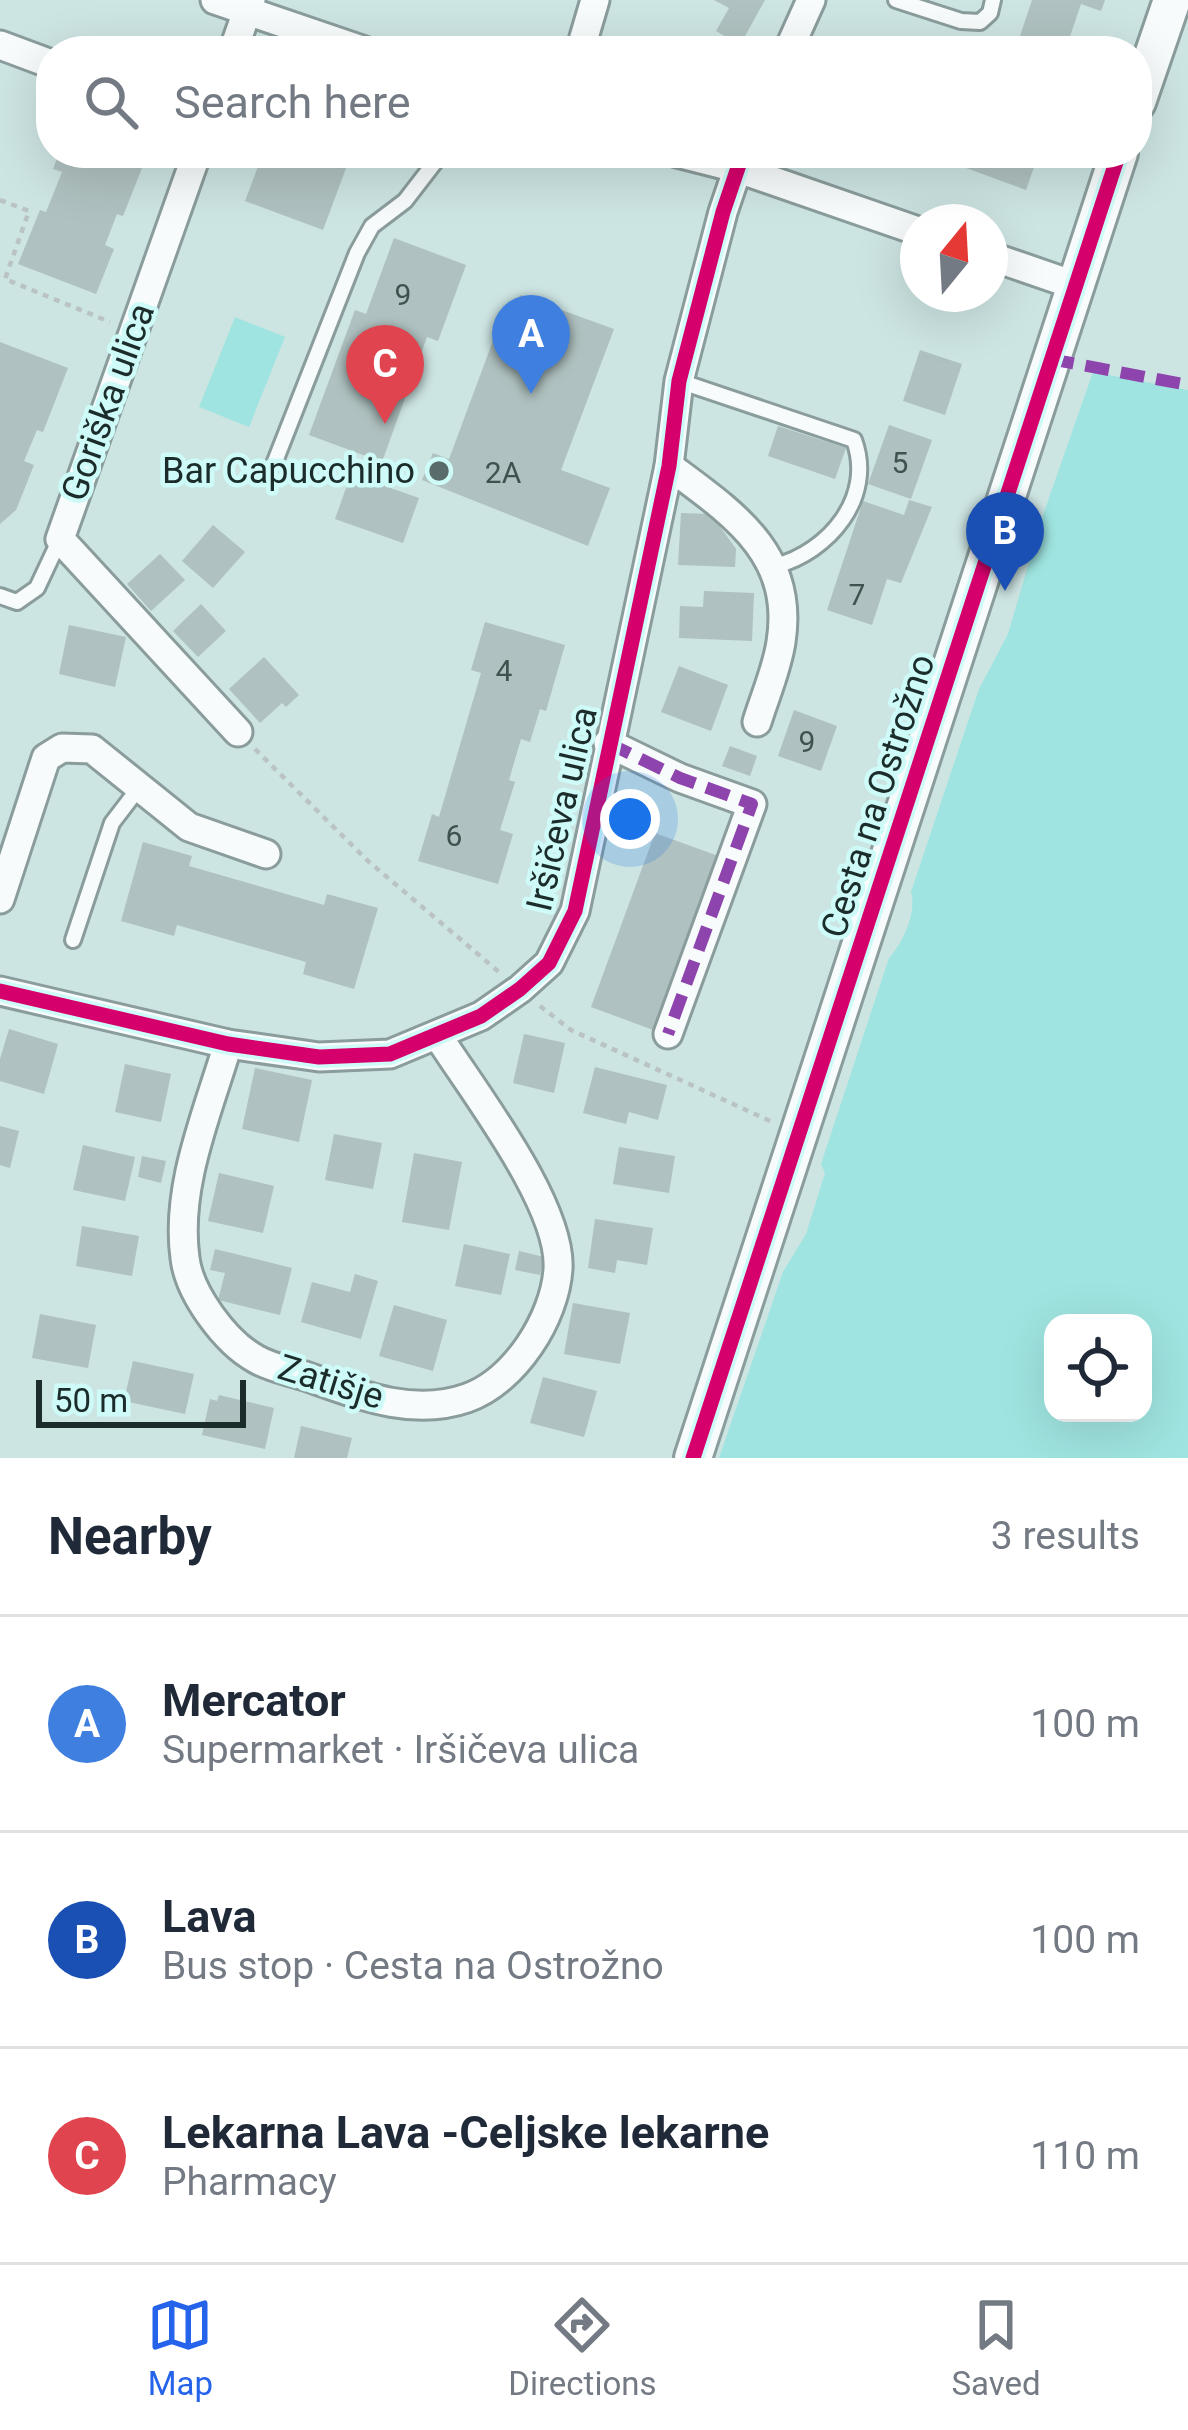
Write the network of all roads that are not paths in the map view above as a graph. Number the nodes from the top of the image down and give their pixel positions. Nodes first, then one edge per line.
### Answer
1 (215, 0) edge
2 (596, 0) edge
3 (811, 0) edge
4 (896, 0) edge
5 (993, 0) edge
6 (1172, 0) edge
7 (250, 5) edge
8 (239, 36) edge
9 (328, 36) edge
10 (585, 36) edge
11 (795, 36) edge
12 (0, 45) edge
13 (36, 58) edge
14 (1152, 58) edge
15 (192, 168) edge
16 (430, 168) edge
17 (737, 168) edge
18 (757, 168) edge
19 (1114, 168) edge
20 (900, 224) edge
21 (1008, 262) edge
22 (1074, 285) junction
23 (679, 381) junction
24 (274, 464) dead end
25 (669, 466) junction
26 (60, 539) junction
27 (775, 566) junction
28 (0, 596) edge
29 (757, 722) dead end
30 (238, 732) road end
31 (608, 742) junction
32 (138, 789) junction
33 (266, 854) dead end
34 (0, 899) edge
35 (73, 940) dead end
36 (0, 991) edge
37 (668, 1034) dead end
38 (438, 1036) junction
39 (228, 1044) junction
40 (693, 1458) edge

1 - 7 street
2 - 10 street
3 - 11 street
4 - 5 lane
6 - 14 street
7 - 8 street
7 - 9 street
12 - 13 street
15 - 26 street, Goriška ulica
16 - 24 lane
17 - 23 street, Iršičeva ulica
18 - 20 street
19 - 22 street, Cesta na Ostrožno
21 - 22 street
22 - 40 street, Cesta na Ostrožno
23 - 25 street, Iršičeva ulica
23 - 27 lane
25 - 27 street
25 - 31 street, Iršičeva ulica
26 - 28 lane
26 - 30 street, Goriška ulica
27 - 29 street
31 - 37 street
31 - 38 street, Iršičeva ulica
32 - 33 street
32 - 34 street
32 - 35 lane
36 - 39 street, Iršičeva ulica
38 - 39 street, Iršičeva ulica
38 - 39 street, Zatišje

